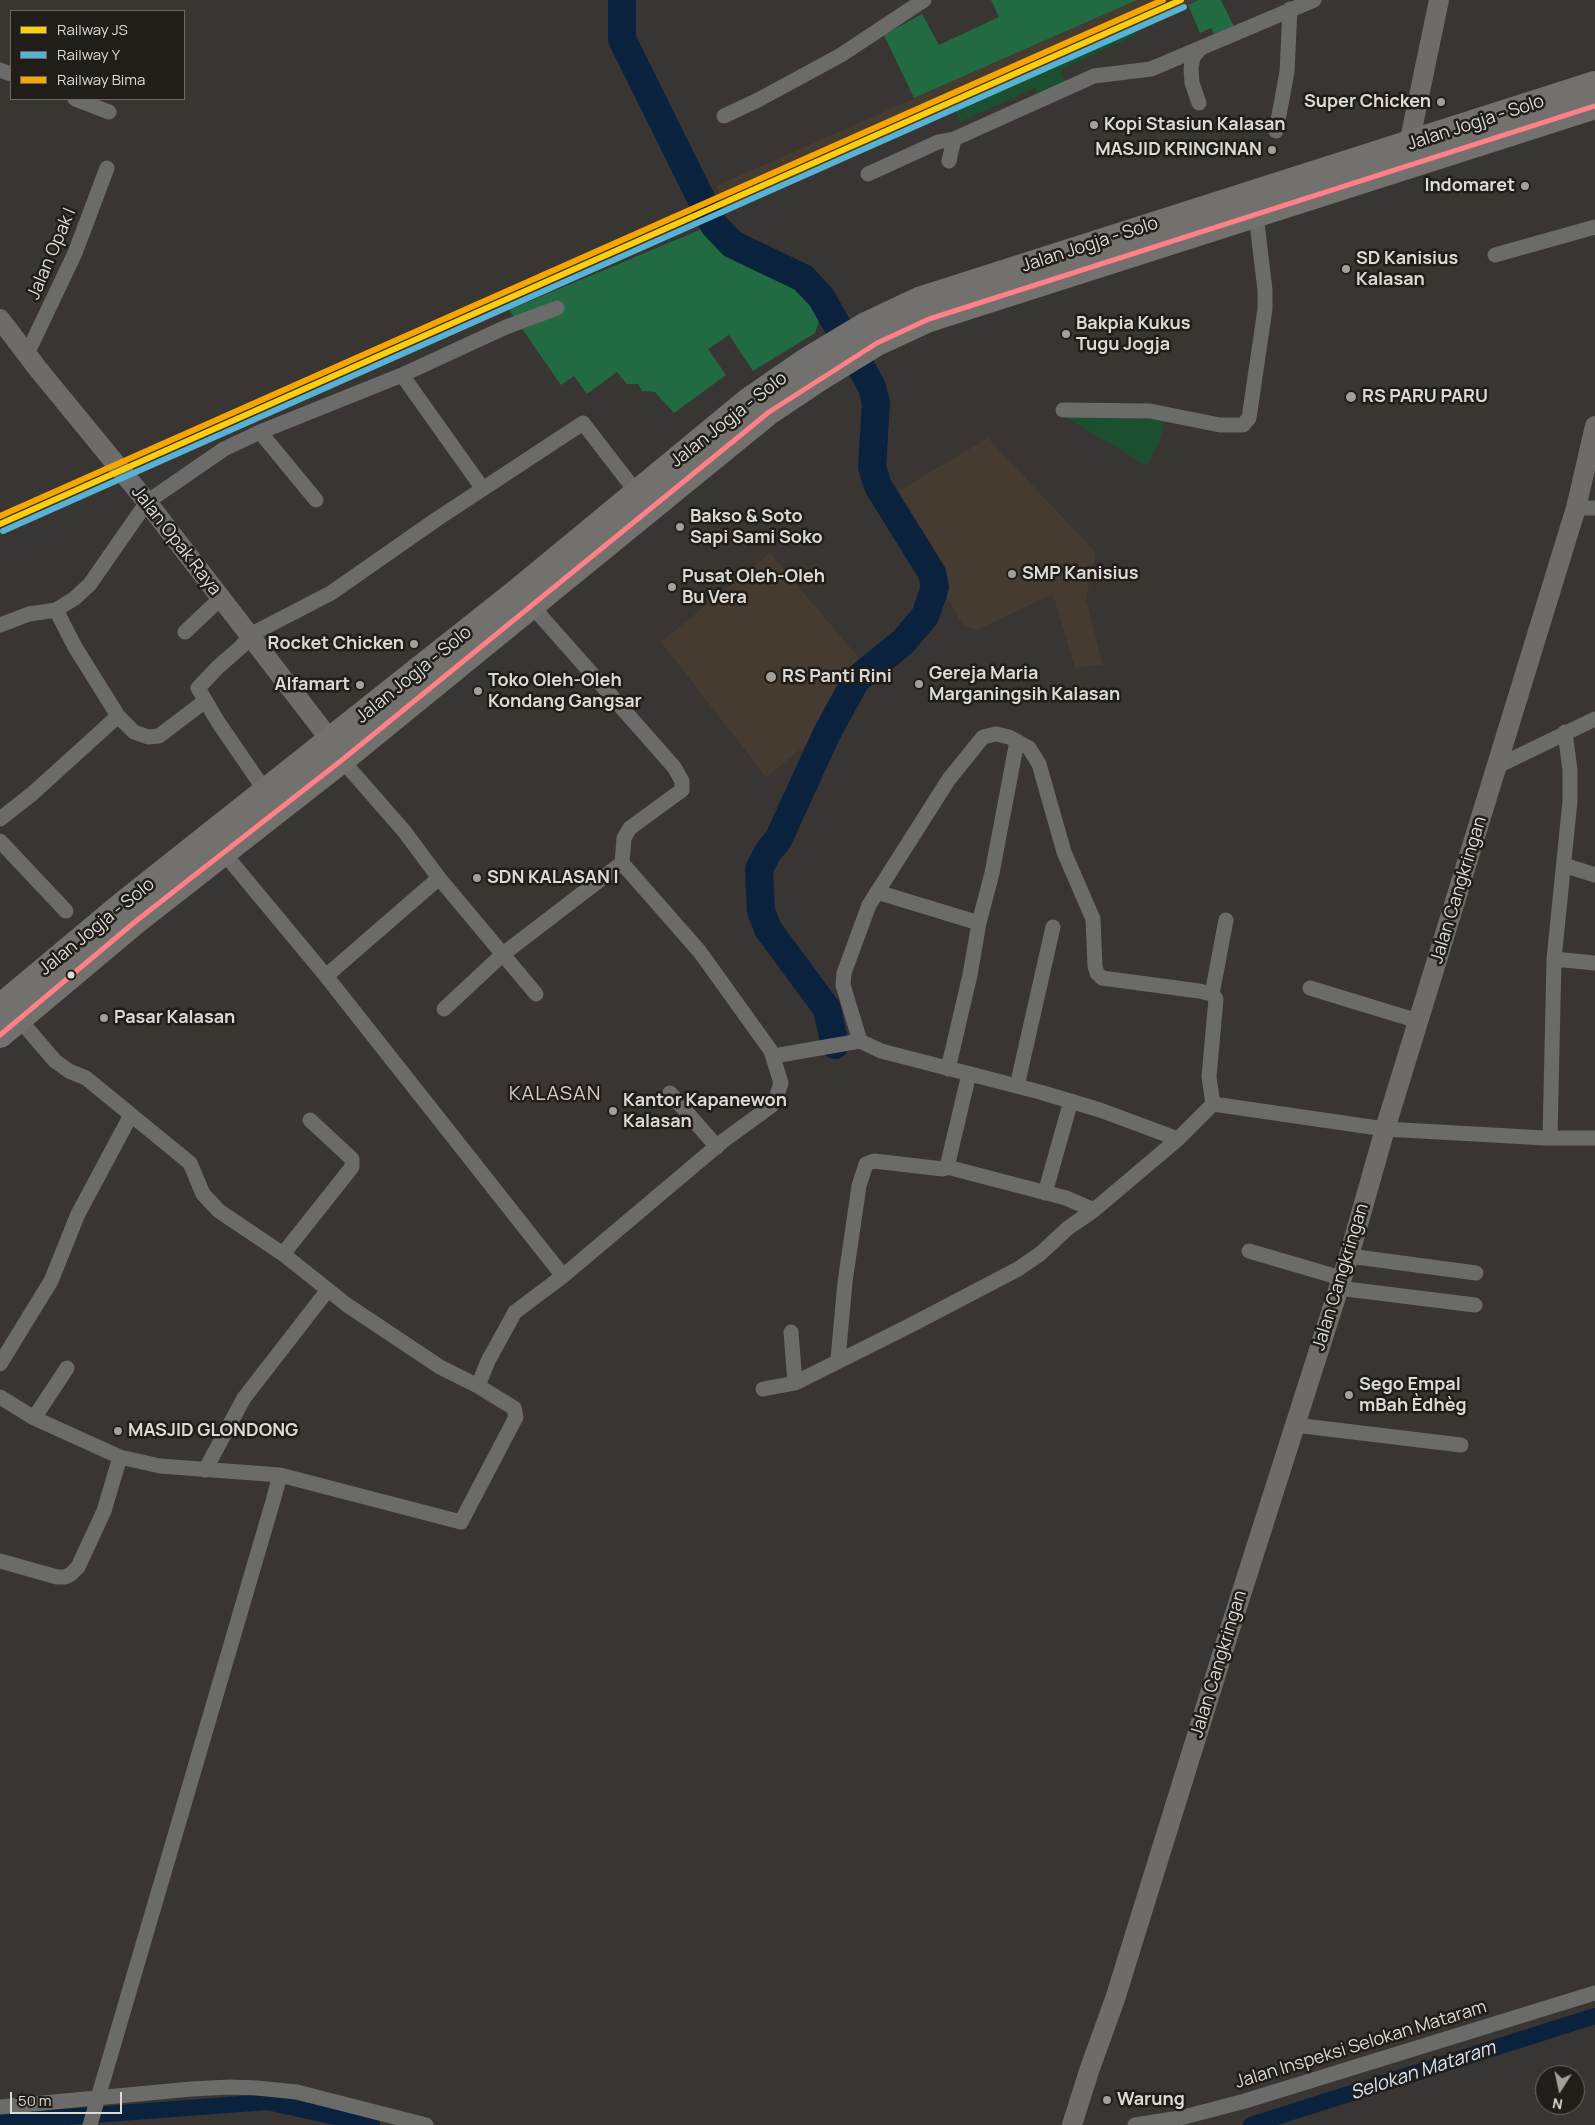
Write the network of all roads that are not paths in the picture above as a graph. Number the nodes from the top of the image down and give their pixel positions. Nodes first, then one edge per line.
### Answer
1 (924, 0) edge
2 (1314, 0) edge
3 (1439, 0) edge
4 (1290, 9) junction
5 (1201, 48) junction
6 (1595, 84) edge
7 (78, 100) edge
8 (1199, 103) dead end
9 (1595, 106) edge
10 (108, 112) dead end
11 (724, 116) dead end
12 (1276, 131) dead end
13 (954, 139) junction
14 (1412, 154) junction
15 (949, 161) dead end
16 (108, 168) dead end
17 (868, 174) dead end
18 (1256, 215) junction
19 (1595, 227) edge
20 (1495, 255) dead end
21 (557, 308) dead end
22 (0, 319) edge
23 (871, 334) junction
24 (28, 354) junction
25 (813, 369) junction
26 (402, 375) junction
27 (1063, 410) dead end
28 (1595, 426) edge
29 (260, 432) junction
30 (483, 488) junction
31 (637, 493) junction
32 (316, 500) dead end
33 (147, 502) junction
34 (1586, 508) edge
35 (221, 598) junction
36 (532, 606) junction
37 (56, 610) junction
38 (0, 626) edge
39 (185, 632) dead end
40 (250, 635) junction
41 (205, 701) junction
42 (118, 716) junction
43 (1595, 719) edge
44 (1565, 732) junction
45 (1017, 741) junction
46 (337, 750) junction
47 (1498, 766) junction
48 (266, 792) junction
49 (0, 819) edge
50 (228, 839) junction
51 (0, 841) edge
52 (622, 863) junction
53 (1564, 865) junction
54 (1595, 875) edge
55 (439, 878) junction
56 (877, 892) junction
57 (66, 912) dead end
58 (1226, 920) dead end
59 (979, 923) junction
60 (1053, 927) dead end
61 (503, 954) junction
62 (1554, 959) junction
63 (1595, 963) edge
64 (326, 976) junction
65 (1310, 988) dead end
66 (536, 994) dead end
67 (1212, 994) junction
68 (444, 1009) dead end
69 (6, 1020) edge
70 (1418, 1021) junction
71 (860, 1041) junction
72 (774, 1056) junction
73 (948, 1069) junction
74 (970, 1074) junction
75 (1017, 1086) junction
76 (670, 1093) dead end
77 (1071, 1101) junction
78 (1213, 1104) junction
79 (132, 1115) junction
80 (310, 1120) dead end
81 (1385, 1129) junction
82 (1550, 1138) junction
83 (1595, 1138) edge
84 (1178, 1139) junction
85 (717, 1147) junction
86 (947, 1167) junction
87 (1045, 1193) junction
88 (1094, 1210) junction
89 (1248, 1251) dead end
90 (283, 1254) junction
91 (1349, 1256) junction
92 (1476, 1273) dead end
93 (563, 1276) junction
94 (1340, 1283) junction
95 (328, 1291) junction
96 (1475, 1305) dead end
97 (791, 1332) dead end
98 (838, 1360) junction
99 (0, 1364) edge
100 (67, 1368) dead end
101 (795, 1382) junction
102 (478, 1386) junction
103 (763, 1389) dead end
104 (0, 1397) edge
105 (34, 1418) junction
106 (1295, 1425) junction
107 (1461, 1446) dead end
108 (120, 1457) junction
109 (205, 1470) junction
110 (280, 1475) junction
111 (0, 1561) edge
112 (1595, 1993) edge
113 (0, 2107) edge
114 (94, 2111) edge
115 (426, 2125) edge
116 (1072, 2125) edge
117 (1135, 2125) edge

1 - 11 street
2 - 4 street
3 - 14 main road
4 - 5 street
4 - 12 street
5 - 8 street
5 - 13 street
6 - 14 highway, Jalan Jogja - Solo
7 - 10 street
9 - 14 highway, Jalan Jogja - Solo
13 - 15 street
13 - 17 street
14 - 18 highway, Jalan Jogja - Solo
14 - 23 highway, Jalan Jogja - Solo
16 - 24 street, Jalan Opak I
18 - 23 highway, Jalan Jogja - Solo
18 - 27 street
19 - 20 street
21 - 26 street
22 - 24 main road, Jalan Opak Raya
23 - 25 highway, Jalan Jogja - Solo
24 - 33 main road, Jalan Opak Raya
25 - 31 highway, Jalan Jogja - Solo
25 - 36 highway, Jalan Jogja - Solo
26 - 29 street
26 - 30 street
28 - 34 main road, Jalan Cangkringan
29 - 32 street
29 - 33 street
30 - 31 street
30 - 40 street
31 - 46 highway, Jalan Jogja - Solo
33 - 35 main road, Jalan Opak Raya
33 - 37 street
34 - 47 main road, Jalan Cangkringan
35 - 39 street
35 - 40 main road, Jalan Opak Raya
36 - 46 highway, Jalan Jogja - Solo
36 - 52 street
37 - 38 street
37 - 42 street
40 - 41 street
40 - 46 main road, Jalan Opak Raya
41 - 42 street
41 - 48 street
42 - 49 street
43 - 44 street
44 - 47 street
44 - 53 street
45 - 56 street
45 - 59 street
45 - 67 street
46 - 48 highway, Jalan Jogja - Solo
46 - 50 highway, Jalan Jogja - Solo
46 - 55 street
47 - 70 main road, Jalan Cangkringan
48 - 50 highway, Jalan Jogja - Solo
50 - 64 street
50 - 69 highway, Jalan Jogja - Solo
51 - 57 street
52 - 61 street
52 - 72 street
53 - 54 street
53 - 62 street
55 - 61 street
55 - 64 street
56 - 59 street
56 - 71 street
58 - 67 street
59 - 73 street
60 - 75 street
61 - 66 street
61 - 68 street
62 - 63 street
62 - 82 street
64 - 93 street
65 - 70 street
67 - 78 street
69 - 79 street
70 - 81 main road, Jalan Cangkringan
71 - 72 street
71 - 73 street
72 - 85 street
73 - 74 street
74 - 75 street
74 - 86 street
75 - 77 street
76 - 85 street
77 - 84 street
77 - 87 street
78 - 81 street
78 - 84 street
79 - 90 street
79 - 99 street
80 - 90 street
81 - 82 street
81 - 91 main road, Jalan Cangkringan
82 - 83 street
84 - 88 street
85 - 93 street
86 - 87 street
86 - 98 street
87 - 88 street
88 - 98 street
89 - 94 street
90 - 95 street
91 - 92 street
91 - 94 main road, Jalan Cangkringan
93 - 102 street
94 - 96 street
94 - 106 main road, Jalan Cangkringan
95 - 102 street
95 - 109 street
97 - 101 street
98 - 101 street
100 - 105 street
101 - 103 street
102 - 110 street
104 - 105 street
105 - 108 street
106 - 107 street
106 - 116 main road, Jalan Cangkringan
108 - 109 street
108 - 111 street
109 - 110 street
110 - 114 street
112 - 117 street, Jalan Inspeksi Selokan Mataram
113 - 114 street
114 - 115 street

